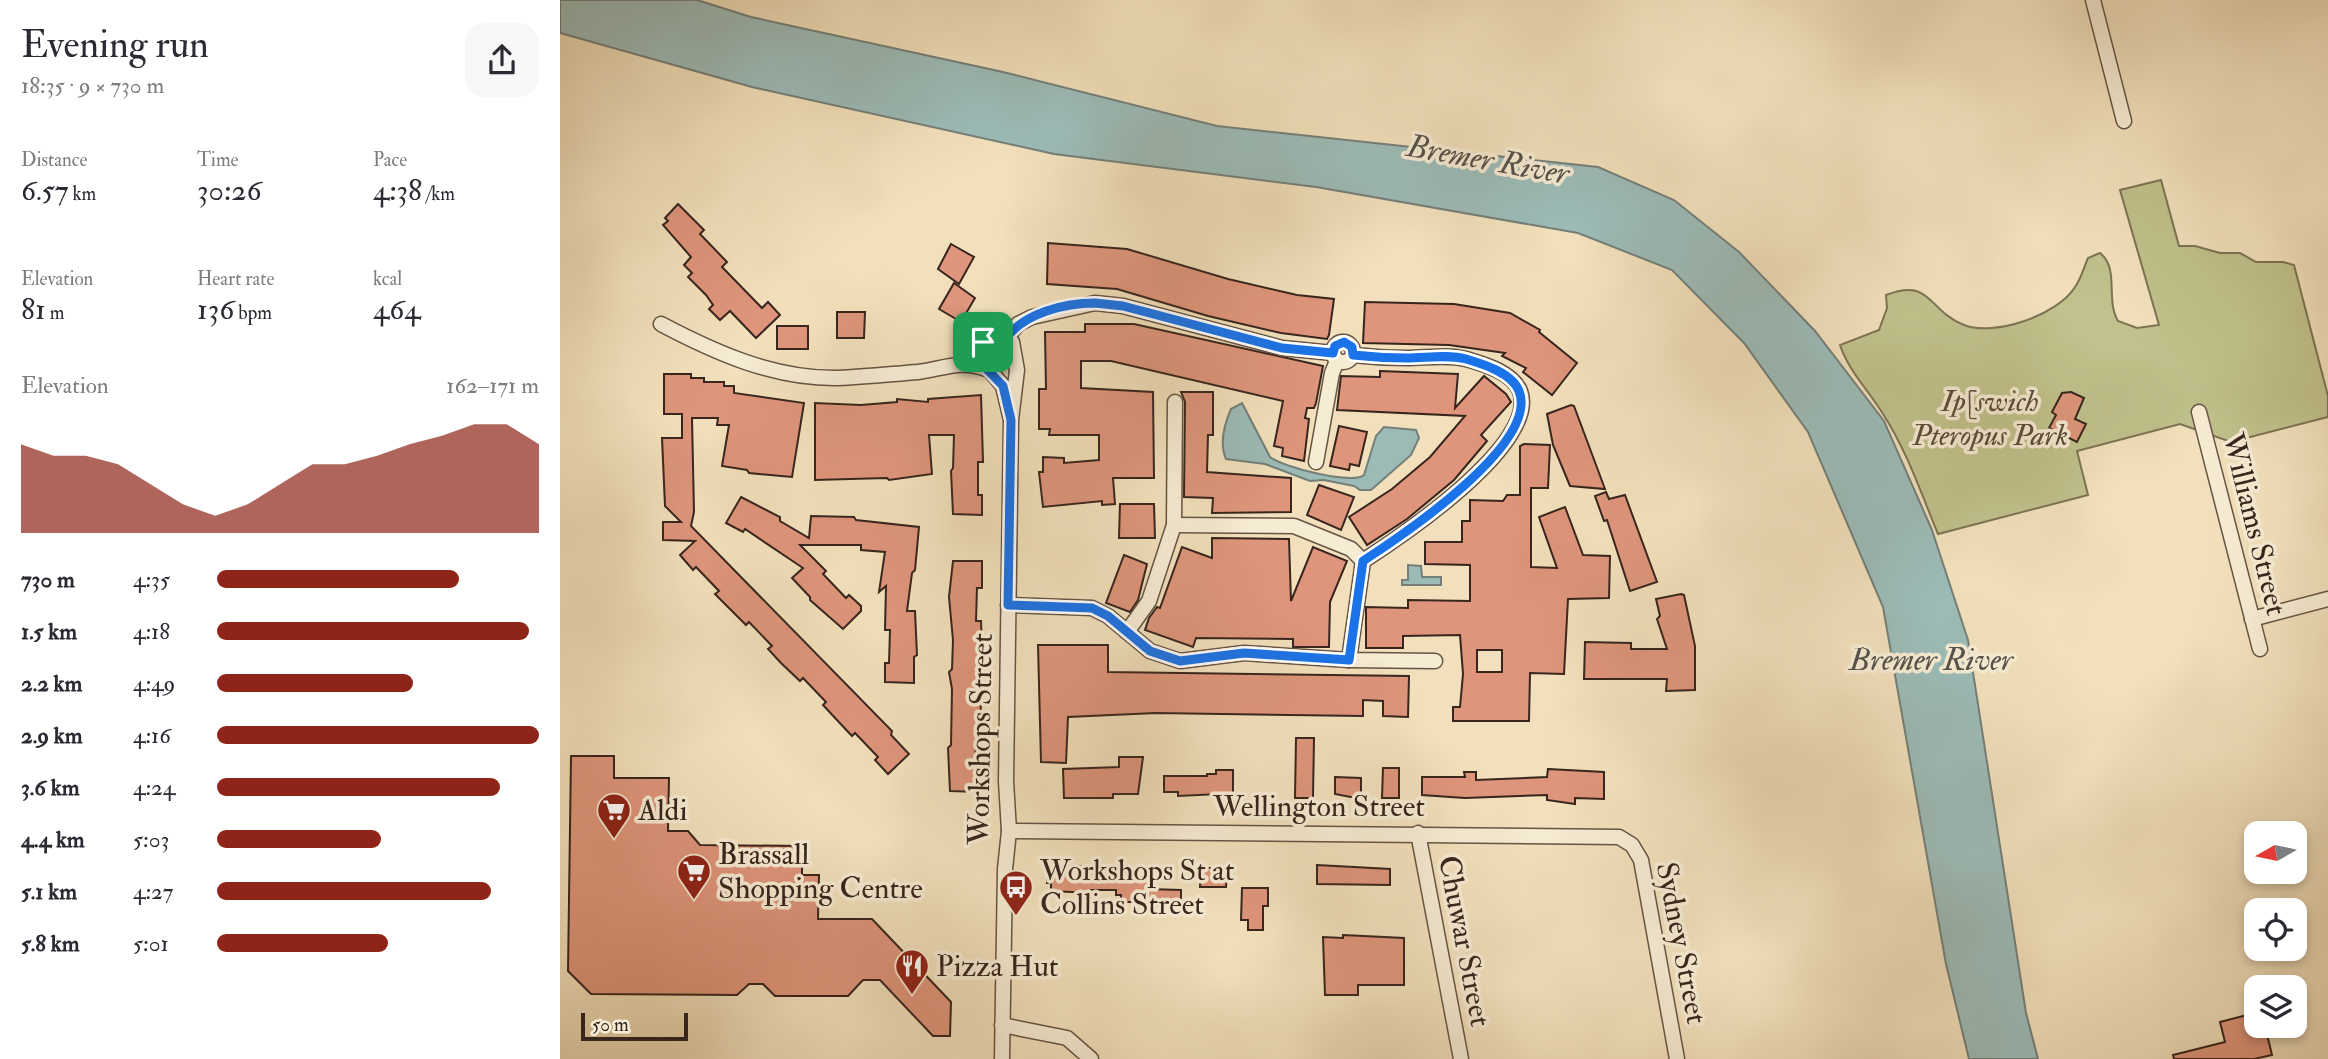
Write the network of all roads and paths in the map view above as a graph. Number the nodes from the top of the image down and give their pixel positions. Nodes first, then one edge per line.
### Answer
1 (2093, 0) edge
2 (2124, 121) dead end
3 (661, 324) dead end
4 (1007, 337) junction
5 (980, 347) junction
6 (1016, 354) junction
7 (1335, 357) junction
8 (943, 366) junction
9 (988, 370) junction
10 (1175, 402) dead end
11 (2199, 412) dead end
12 (1011, 420) junction
13 (1316, 462) dead end
14 (1174, 525) junction
15 (1363, 561) junction
16 (2328, 599) edge
17 (1008, 605) junction
18 (2252, 619) junction
19 (1127, 632) junction
20 (2259, 649) dead end
21 (1349, 660) junction
22 (1435, 661) dead end
23 (1009, 831) junction
24 (1418, 833) junction
25 (1627, 841) joint
26 (1002, 1025) junction
27 (1002, 1059) edge
28 (1091, 1059) edge
29 (1461, 1059) edge
30 (1677, 1059) edge

1 - 2 street
3 - 8 street
4 - 5 street
4 - 6 street
4 - 7 street
5 - 8 street
5 - 9 street
6 - 9 street
6 - 12 street, Workshops Street
7 - 13 street
7 - 15 street
8 - 9 street
9 - 12 street, Workshops Street
10 - 14 street
11 - 18 street, Williams Street
12 - 17 street, Workshops Street
14 - 15 street
14 - 19 street
15 - 21 street
16 - 18 street
17 - 19 street
17 - 23 street, Workshops Street
18 - 20 street, Williams Street
19 - 21 street
21 - 22 street
23 - 24 street, Wellington Street
23 - 26 street, Workshops Street
24 - 25 street, Wellington Street
24 - 29 street, Chuwar Street
25 - 30 street, Sydney Street
26 - 27 street, Workshops Street
26 - 28 street

